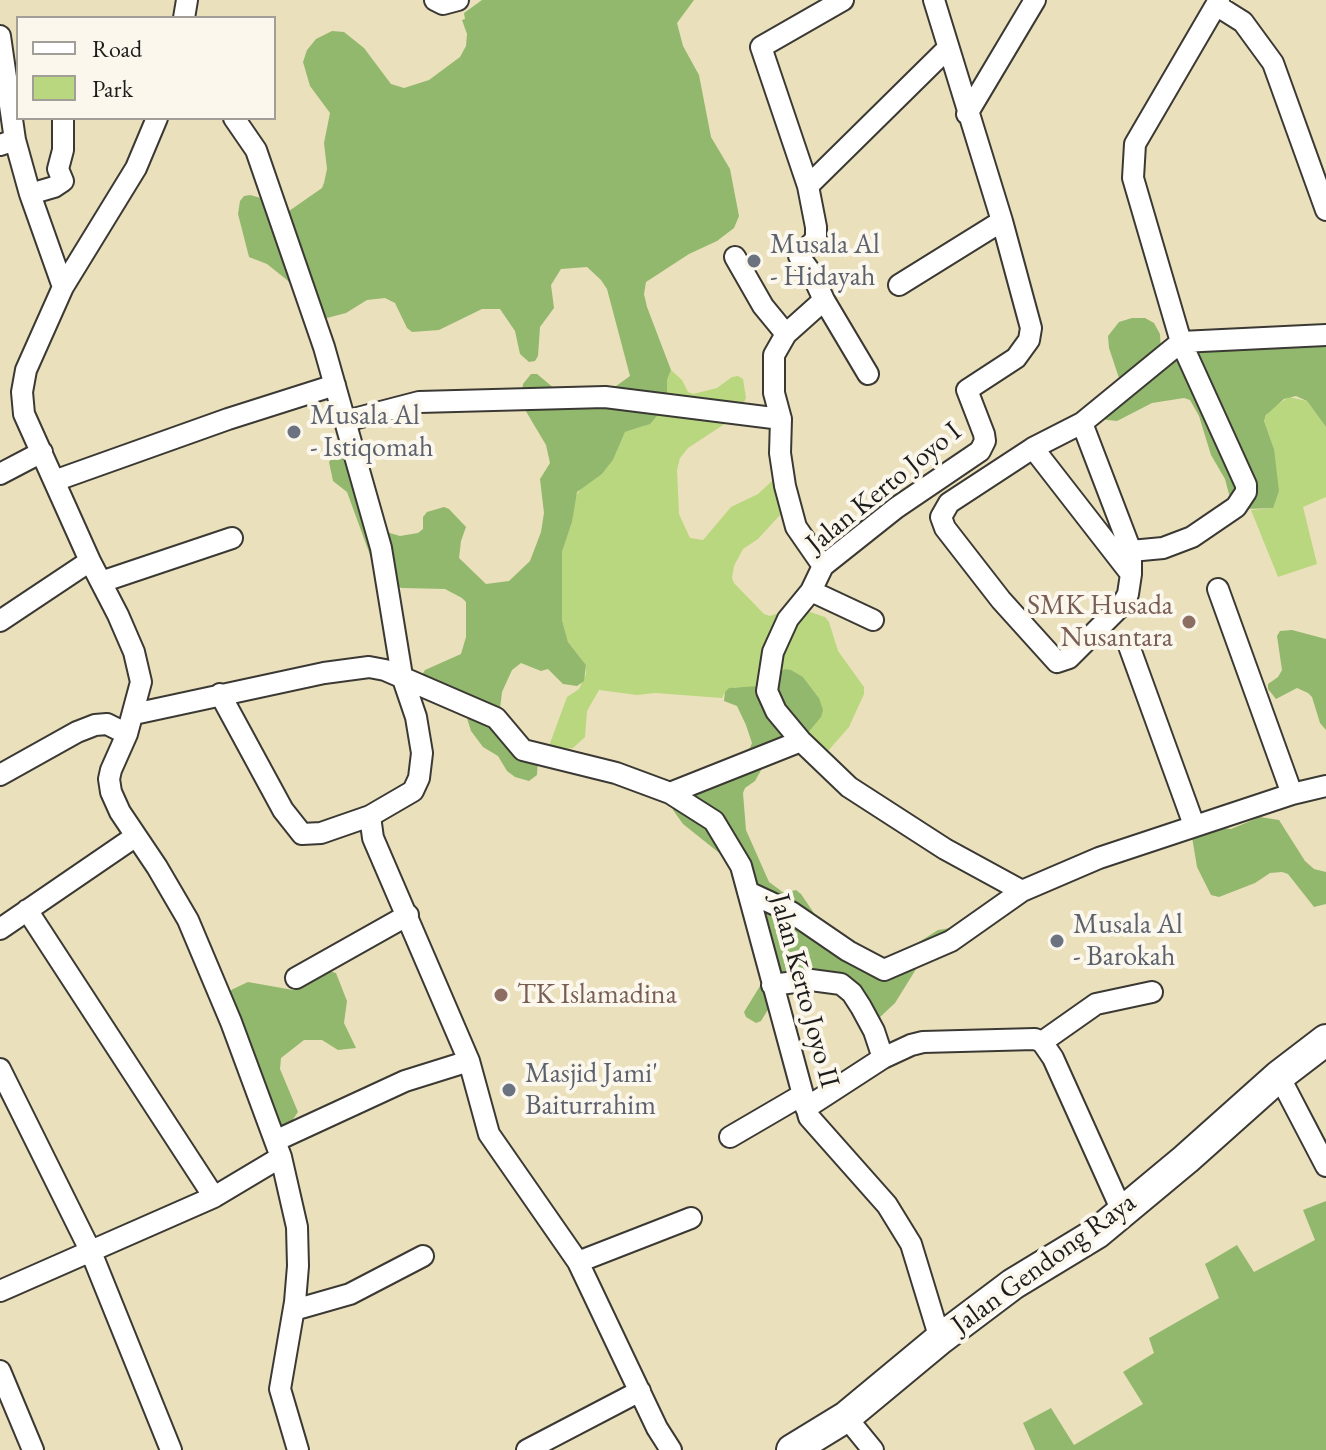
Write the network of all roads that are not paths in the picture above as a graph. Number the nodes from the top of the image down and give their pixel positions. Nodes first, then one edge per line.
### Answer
1 (435, 0) edge
2 (458, 0) edge
3 (843, 0) edge
4 (934, 0) edge
5 (1035, 0) edge
6 (1218, 3) edge
7 (0, 36) edge
8 (948, 48) junction
9 (967, 114) junction
10 (63, 120) edge
11 (156, 120) edge
12 (235, 120) edge
13 (7, 143) edge
14 (808, 186) junction
15 (30, 194) junction
16 (1326, 210) edge
17 (1002, 221) junction
18 (735, 257) dead end
19 (899, 285) dead end
20 (63, 287) junction
21 (824, 300) junction
22 (786, 334) junction
23 (1326, 335) edge
24 (1181, 342) junction
25 (868, 374) dead end
26 (335, 385) junction
27 (781, 419) junction
28 (346, 421) junction
29 (1082, 423) junction
30 (1033, 448) junction
31 (42, 452) junction
32 (0, 474) edge
33 (54, 481) junction
34 (232, 538) dead end
35 (1131, 551) junction
36 (90, 561) junction
37 (823, 566) junction
38 (1131, 574) junction
39 (101, 582) junction
40 (1218, 589) dead end
41 (811, 591) junction
42 (873, 620) dead end
43 (0, 621) edge
44 (1129, 646) dead end
45 (402, 676) junction
46 (220, 694) junction
47 (134, 714) junction
48 (127, 734) junction
49 (801, 741) junction
50 (0, 775) edge
51 (1326, 786) edge
52 (670, 793) junction
53 (1292, 794) junction
54 (370, 816) junction
55 (1194, 825) junction
56 (136, 836) junction
57 (1022, 891) junction
58 (748, 892) junction
59 (27, 910) junction
60 (408, 915) junction
61 (0, 929) edge
62 (296, 978) dead end
63 (772, 985) junction
64 (1152, 992) dead end
65 (1326, 1040) edge
66 (1042, 1042) junction
67 (883, 1058) junction
68 (469, 1061) junction
69 (0, 1069) edge
70 (1279, 1076) junction
71 (804, 1101) junction
72 (730, 1137) dead end
73 (278, 1149) junction
74 (1326, 1166) edge
75 (214, 1197) junction
76 (1122, 1211) junction
77 (691, 1218) dead end
78 (91, 1252) junction
79 (423, 1256) dead end
80 (578, 1262) junction
81 (0, 1291) edge
82 (294, 1310) junction
83 (940, 1339) junction
84 (0, 1371) edge
85 (640, 1391) junction
86 (846, 1417) junction
87 (33, 1450) edge
88 (171, 1450) edge
89 (298, 1450) edge
90 (527, 1450) edge
91 (671, 1450) edge
92 (792, 1450) edge
93 (873, 1450) edge

1 - 2 street
3 - 14 street
4 - 8 street, Jalan Kerto Joyo I
5 - 9 street
6 - 16 street
6 - 24 street
7 - 13 street
8 - 9 street, Jalan Kerto Joyo I
8 - 14 street
9 - 17 street, Jalan Kerto Joyo I
10 - 15 street
11 - 20 street
12 - 26 street
13 - 15 street
14 - 21 street
15 - 20 street
17 - 19 street
17 - 37 street, Jalan Kerto Joyo I
18 - 22 street
20 - 31 street
21 - 22 street
21 - 25 street
22 - 27 street
23 - 24 street
24 - 29 street
24 - 35 street
26 - 28 street
26 - 33 street
27 - 28 street
27 - 37 street
28 - 45 street
29 - 30 street
29 - 35 street
30 - 38 street
30 - 38 street
31 - 32 street
31 - 33 street
33 - 36 street
34 - 39 street
35 - 38 street
36 - 39 street
36 - 43 street
37 - 41 street, Jalan Kerto Joyo I
39 - 47 street
40 - 53 street
41 - 42 street
41 - 49 street, Jalan Kerto Joyo I
44 - 55 street
45 - 46 street, Jalan Kerto Joyo II
45 - 52 street, Jalan Kerto Joyo II
45 - 54 street
46 - 47 street, Jalan Kerto Joyo II
46 - 54 street
47 - 48 street
48 - 50 street
48 - 56 street
49 - 52 street
49 - 57 street, Jalan Kerto Joyo I
51 - 53 street
52 - 58 street, Jalan Kerto Joyo II
53 - 55 street
54 - 60 street
55 - 57 street
56 - 59 street
56 - 73 street
57 - 58 street
58 - 63 street, Jalan Kerto Joyo II
59 - 61 street
59 - 75 street
60 - 62 street
60 - 68 street
63 - 67 street
63 - 71 street, Jalan Kerto Joyo II
64 - 66 street
65 - 70 main road, Jalan Gendong Raya
66 - 67 street
66 - 76 street
67 - 71 street
68 - 73 street
68 - 80 street
69 - 78 street
70 - 74 street
70 - 76 main road, Jalan Gendong Raya
71 - 72 street
71 - 83 street, Jalan Kerto Joyo II
73 - 75 street
73 - 82 street
75 - 78 street
76 - 83 main road, Jalan Gendong Raya
77 - 80 street
78 - 81 street
78 - 88 street
79 - 82 street
80 - 85 street
82 - 89 street
83 - 86 main road, Jalan Gendong Raya
84 - 87 street
85 - 90 street
85 - 91 street
86 - 92 main road, Jalan Gendong Raya
86 - 93 street

